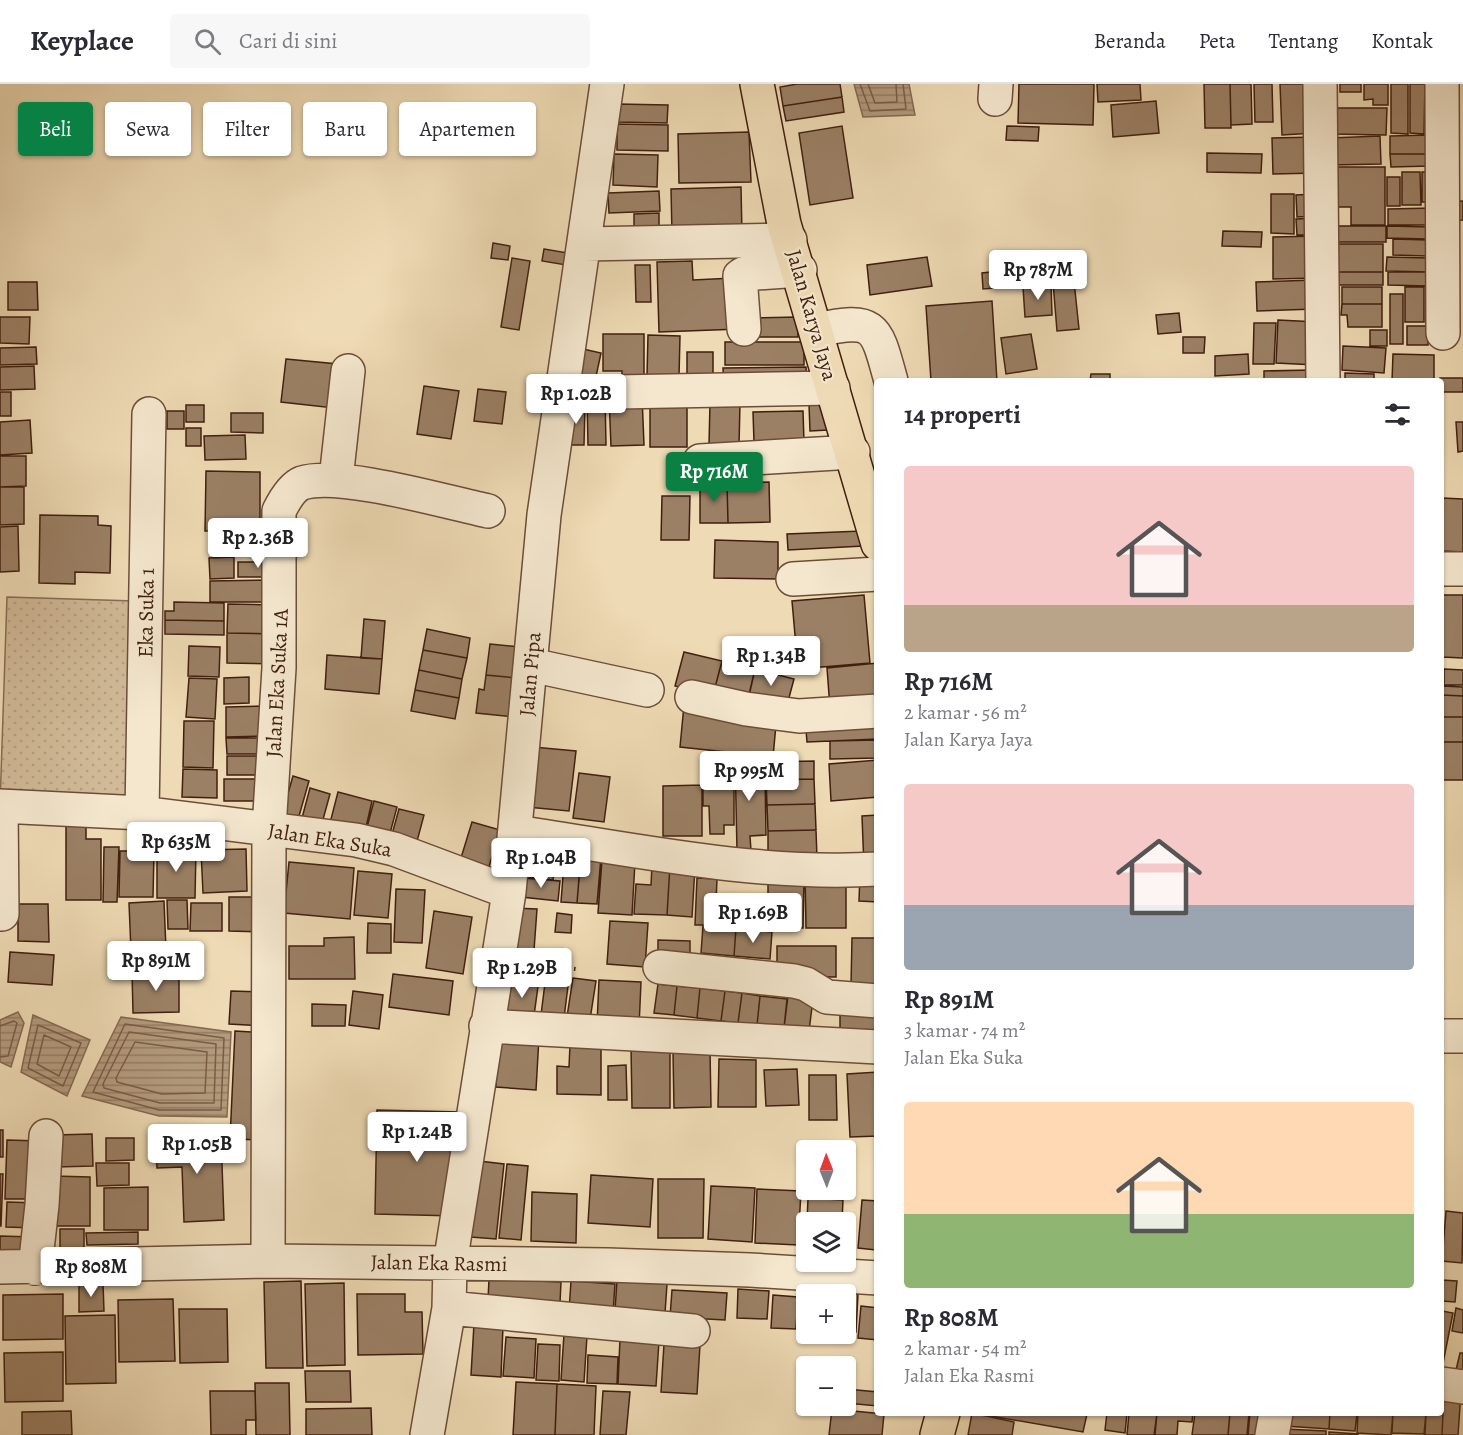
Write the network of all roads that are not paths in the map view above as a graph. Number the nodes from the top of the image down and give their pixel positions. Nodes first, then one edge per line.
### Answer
1 (607, 84) edge
2 (757, 84) edge
3 (1320, 84) edge
4 (1442, 84) edge
5 (790, 240) junction
6 (585, 243) junction
7 (800, 270) junction
8 (744, 328) dead end
9 (817, 330) junction
10 (1443, 333) dead end
11 (348, 371) dead end
12 (890, 378) edge
13 (1323, 378) edge
14 (833, 388) junction
15 (563, 393) junction
16 (149, 414) dead end
17 (853, 453) junction
18 (700, 461) dead end
19 (336, 479) junction
20 (488, 511) dead end
21 (874, 527) edge
22 (1444, 569) edge
23 (1463, 569) edge
24 (874, 574) edge
25 (793, 579) dead end
26 (531, 665) junction
27 (647, 690) dead end
28 (693, 697) dead end
29 (874, 711) edge
30 (1, 806) edge
31 (142, 813) junction
32 (269, 829) junction
33 (516, 832) junction
34 (874, 869) edge
35 (509, 892) junction
36 (2, 914) dead end
37 (660, 967) dead end
38 (874, 1000) edge
39 (486, 1026) junction
40 (1444, 1036) edge
41 (1463, 1036) edge
42 (874, 1047) edge
43 (46, 1136) dead end
44 (268, 1261) junction
45 (450, 1264) junction
46 (35, 1268) junction
47 (0, 1272) edge
48 (874, 1278) edge
49 (450, 1308) junction
50 (693, 1331) dead end
51 (1444, 1384) edge
52 (1463, 1387) edge
53 (942, 1416) edge
54 (1275, 1416) edge
55 (427, 1435) edge
56 (937, 1435) edge
57 (1272, 1435) edge

1 - 6 street, Jalan Pipa
2 - 5 main road, Jalan Karya Jaya
3 - 13 street
4 - 10 street
5 - 6 street
5 - 7 main road, Jalan Karya Jaya
6 - 15 street, Jalan Pipa
7 - 8 street
7 - 9 main road, Jalan Karya Jaya
9 - 12 street
9 - 14 main road, Jalan Karya Jaya
11 - 19 street
14 - 15 street
14 - 17 main road, Jalan Karya Jaya
15 - 26 street, Jalan Pipa
16 - 31 street, Eka Suka 1
17 - 18 street
17 - 21 main road, Jalan Karya Jaya
19 - 20 street, Jalan Eka Suka 1A
19 - 32 street, Jalan Eka Suka 1A
22 - 23 street
24 - 25 street
26 - 27 street
26 - 33 street, Jalan Pipa
28 - 29 street
30 - 31 street, Jalan Eka Suka
30 - 36 street
31 - 32 street, Jalan Eka Suka
32 - 35 street, Jalan Eka Suka
32 - 44 street, Jalan Eka Suka 1A
33 - 34 street
33 - 35 street, Jalan Pipa
35 - 39 street, Jalan Pipa
37 - 38 street
39 - 42 street
39 - 45 street, Jalan Pipa
40 - 41 street
43 - 46 street
44 - 45 street, Jalan Eka Rasmi
44 - 46 street, Jalan Eka Rasmi
45 - 48 street, Jalan Eka Rasmi
45 - 49 street, Jalan Pipa
46 - 47 street, Jalan Eka Rasmi
49 - 50 street
49 - 55 street, Jalan Pipa
51 - 52 street
53 - 56 main road
54 - 57 street

